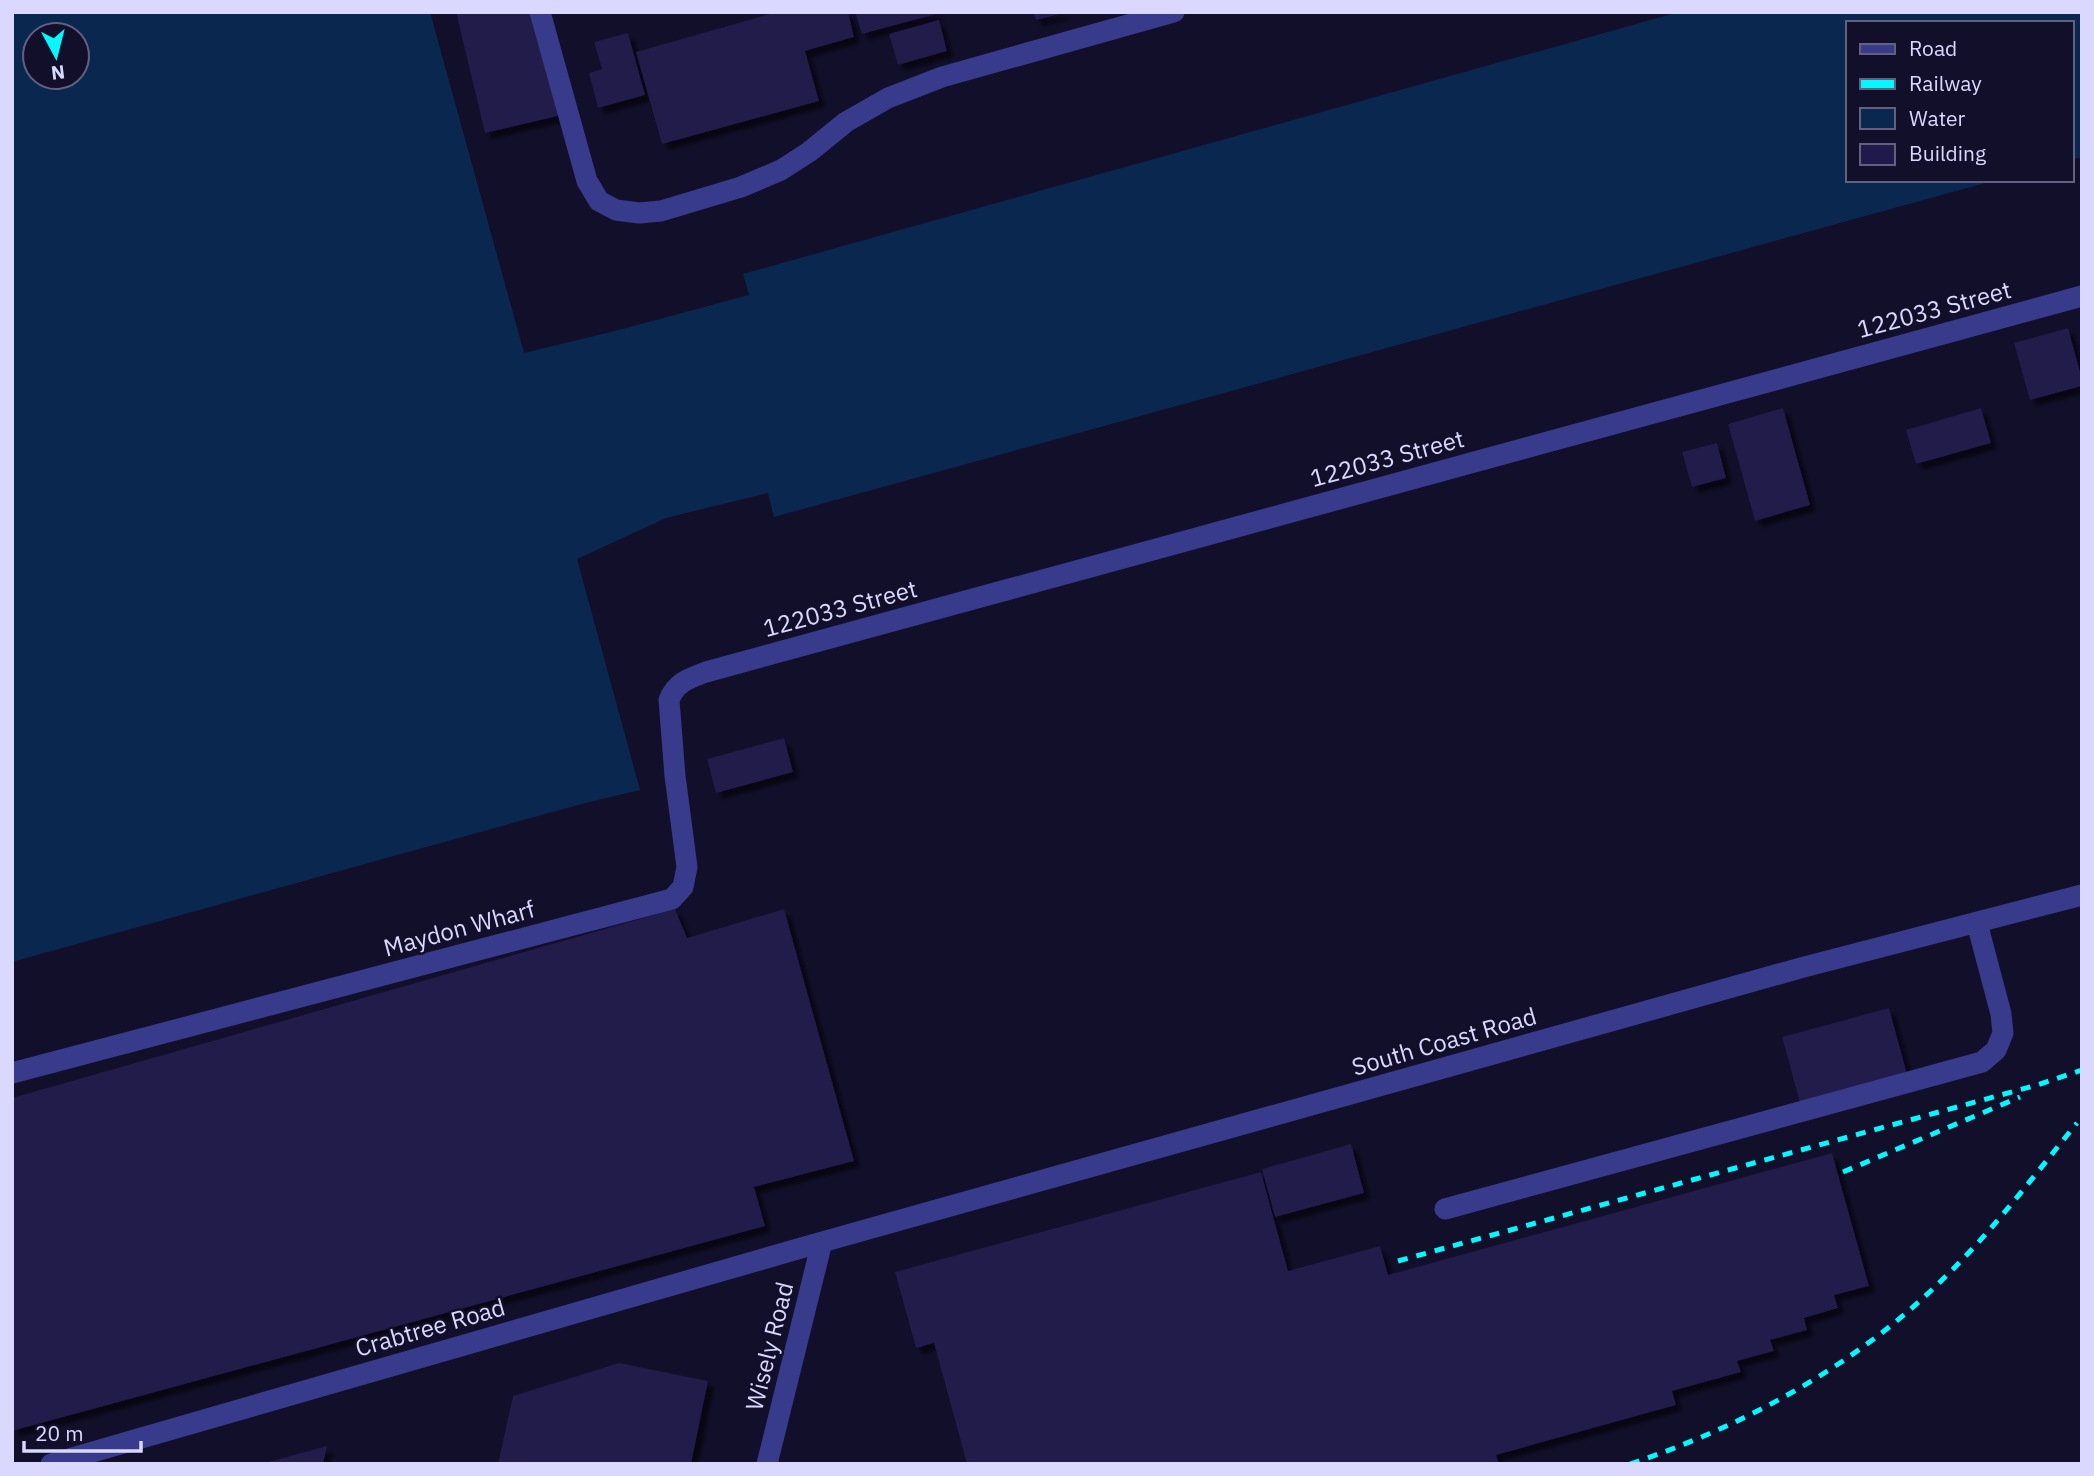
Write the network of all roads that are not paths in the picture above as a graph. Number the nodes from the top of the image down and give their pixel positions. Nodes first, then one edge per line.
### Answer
1 (540, 12) edge
2 (1174, 12) edge
3 (2082, 296) edge
4 (706, 671) joint
5 (2082, 895) edge
6 (1977, 923) junction
7 (12, 1073) edge
8 (1445, 1209) dead end
9 (822, 1242) junction
10 (51, 1464) edge
11 (767, 1464) edge

1 - 2 street
3 - 4 street, 122033 Street
4 - 7 street, Maydon Wharf
5 - 6 street, South Coast Road
6 - 8 street
6 - 9 street, South Coast Road
9 - 10 street, Crabtree Road
9 - 11 street, Wisely Road

